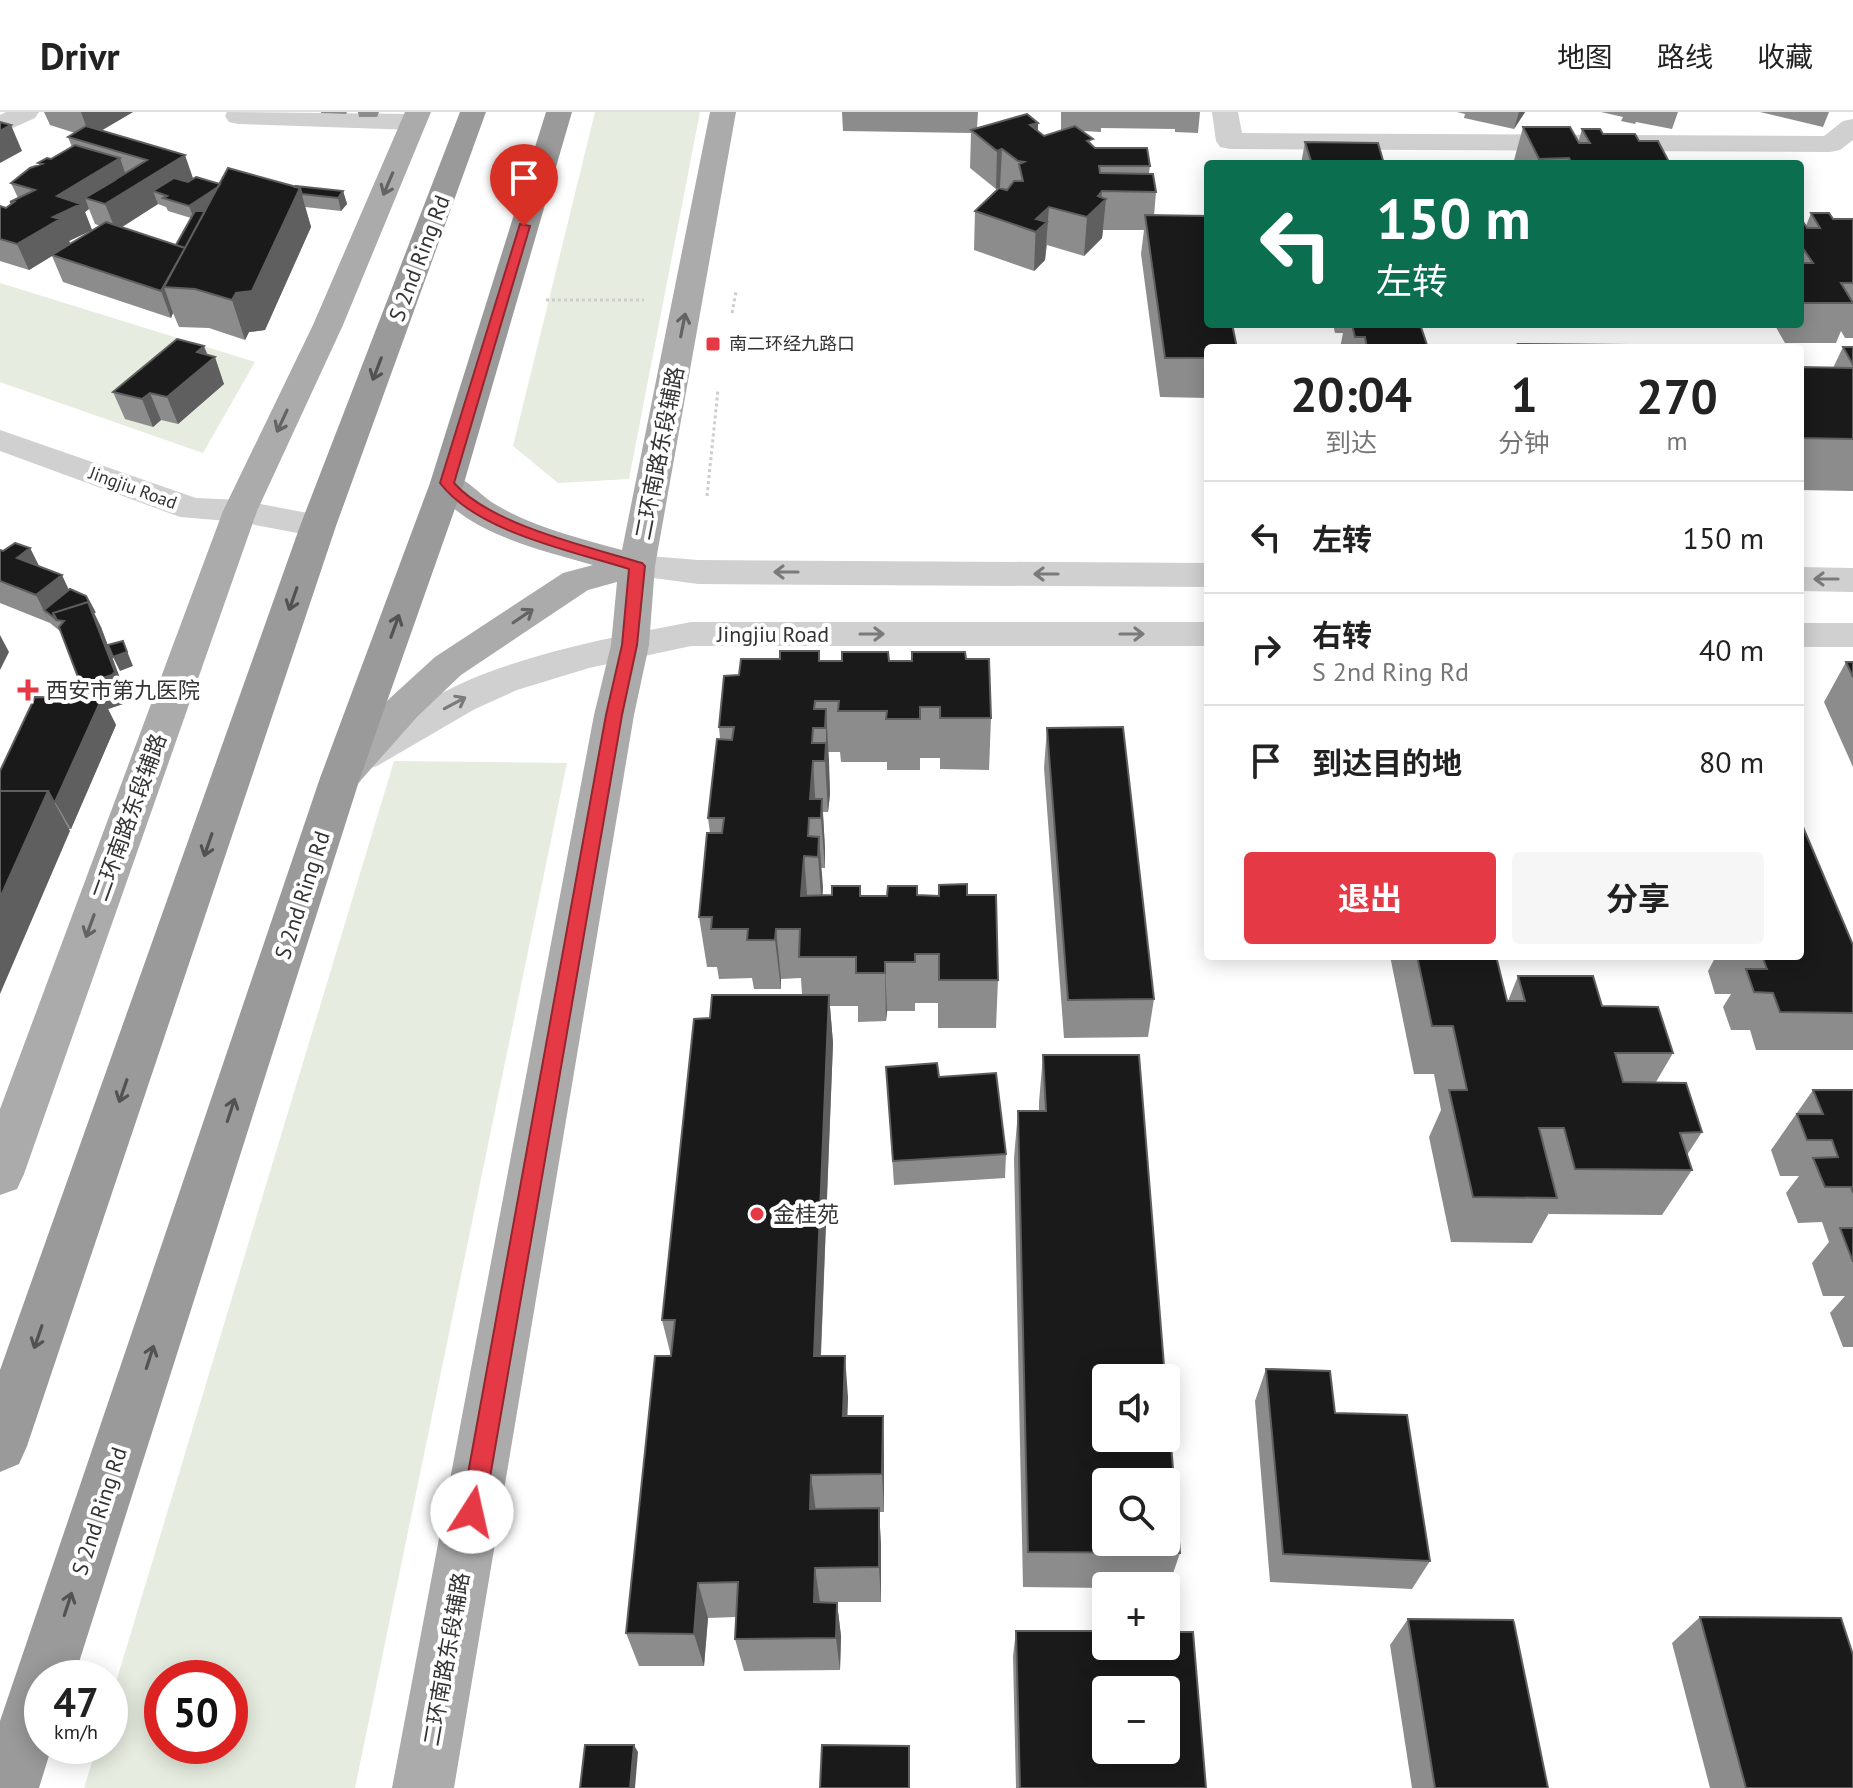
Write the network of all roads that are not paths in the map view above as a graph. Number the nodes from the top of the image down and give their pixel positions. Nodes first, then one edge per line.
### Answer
1 (26, 112) edge
2 (240, 112) edge
3 (473, 112) edge
4 (559, 112) edge
5 (723, 112) edge
6 (1225, 112) edge
7 (1385, 112) edge
8 (1558, 112) edge
9 (416, 117) edge
10 (0, 123) edge
11 (1853, 127) edge
12 (1369, 141) junction
13 (1546, 142) junction
14 (0, 440) edge
15 (447, 483) junction
16 (240, 511) junction
17 (318, 526) junction
18 (637, 566) junction
19 (1204, 575) edge
20 (1804, 579) edge
21 (1853, 580) edge
22 (1204, 634) edge
23 (1804, 635) edge
24 (1853, 635) edge
25 (630, 645) junction
26 (352, 767) junction
27 (0, 1174) edge
28 (0, 1446) edge
29 (50, 1660) edge
30 (24, 1739) edge
31 (8, 1788) edge
32 (423, 1788) edge

1 - 10 street
2 - 9 street
3 -> 17 highway, S 2nd Ring Rd
4 - 15 highway, S 2nd Ring Rd
18 -> 5 main road, 二环南路东段辅路
6 - 12 street
7 - 12 street
8 - 13 street
9 -> 16 main road, 二环南路东段辅路
11 - 13 street
12 - 13 street
14 - 16 street, Jingjiu Road
15 - 18 main road
26 -> 15 highway, S 2nd Ring Rd
16 - 17 street, Jingjiu Road
16 -> 27 main road, 二环南路东段辅路
17 -> 28 highway, S 2nd Ring Rd
19 -> 18 street
18 - 25 main road, 二环南路东段辅路
26 -> 18 main road
21 -> 20 street
25 -> 22 street, Jingjiu Road
23 - 24 street
26 -> 25 street, Jingjiu Road
25 - 32 main road, 二环南路东段辅路
29 -> 26 highway, S 2nd Ring Rd
30 - 31 highway

